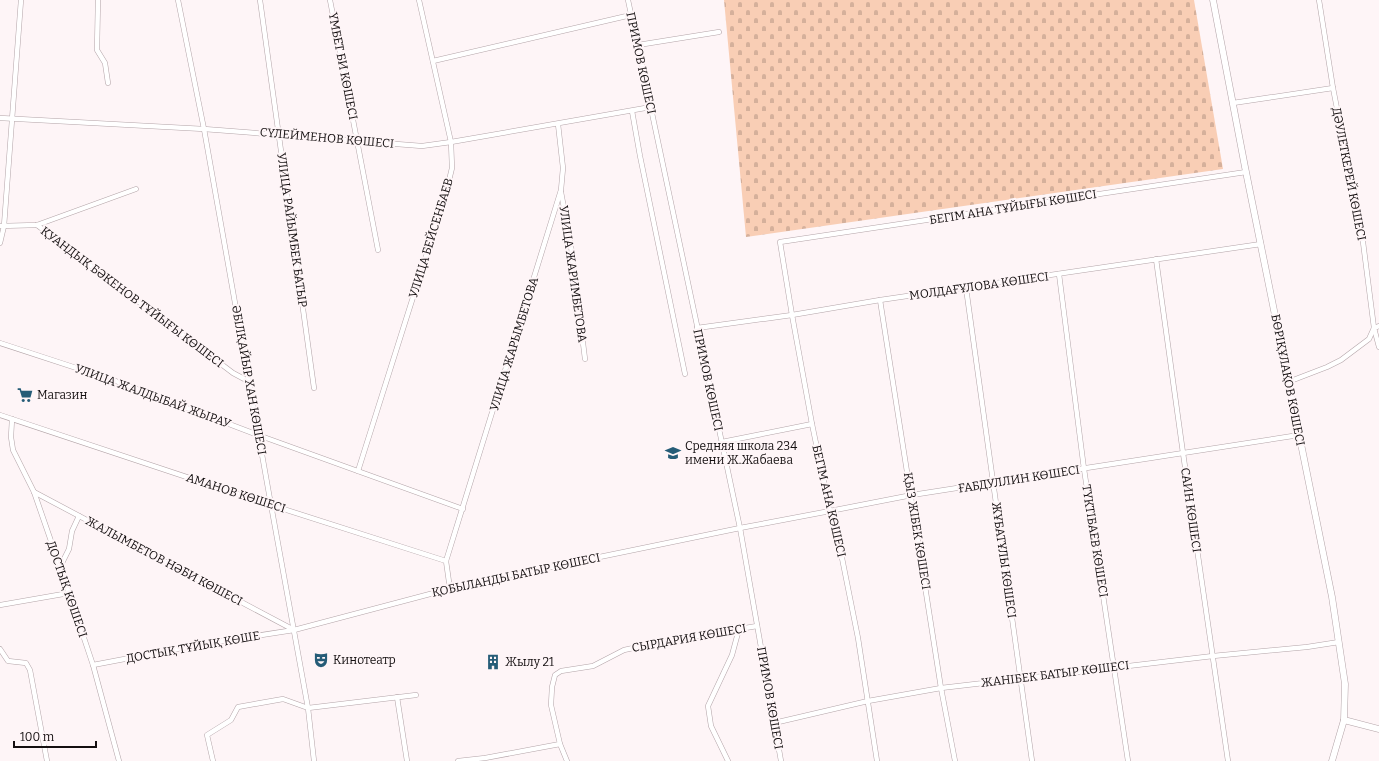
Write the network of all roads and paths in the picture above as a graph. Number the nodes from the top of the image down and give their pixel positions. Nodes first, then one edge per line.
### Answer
1 (21, 0) edge
2 (98, 0) edge
3 (178, 0) edge
4 (260, 0) edge
5 (330, 0) edge
6 (419, 0) edge
7 (628, 0) edge
8 (1213, 0) edge
9 (1319, 0) edge
10 (631, 15) junction
11 (719, 32) dead end
12 (638, 45) junction
13 (433, 61) junction
14 (108, 83) dead end
15 (1333, 88) junction
16 (1233, 103) junction
17 (651, 107) junction
18 (632, 111) junction
19 (0, 118) edge
20 (12, 119) junction
21 (558, 124) junction
22 (204, 129) junction
23 (278, 134) junction
24 (357, 141) junction
25 (451, 142) junction
26 (1246, 172) junction
27 (136, 189) dead end
28 (561, 190) junction
29 (37, 225) junction
30 (2, 226) edge
31 (780, 242) joint
32 (0, 243) edge
33 (1260, 244) junction
34 (378, 250) dead end
35 (1156, 259) junction
36 (1059, 274) junction
37 (966, 288) junction
38 (880, 300) junction
39 (792, 315) junction
40 (1379, 326) edge
41 (697, 328) junction
42 (1374, 328) junction
43 (0, 343) edge
44 (1379, 347) edge
45 (585, 359) dead end
46 (685, 374) dead end
47 (248, 381) junction
48 (1288, 382) junction
49 (314, 388) dead end
50 (0, 415) edge
51 (12, 419) junction
52 (812, 424) junction
53 (258, 435) junction
54 (1299, 435) junction
55 (722, 442) junction
56 (1183, 453) junction
57 (1084, 469) junction
58 (358, 471) junction
59 (994, 483) junction
60 (34, 492) junction
61 (912, 495) junction
62 (272, 505) junction
63 (463, 509) junction
64 (830, 511) junction
65 (79, 516) junction
66 (740, 528) junction
67 (446, 561) junction
68 (60, 567) junction
69 (450, 589) junction
70 (69, 593) junction
71 (0, 605) edge
72 (757, 626) junction
73 (739, 629) junction
74 (294, 630) junction
75 (1339, 642) junction
76 (0, 649) edge
77 (1213, 656) junction
78 (93, 665) junction
79 (1115, 667) junction
80 (1021, 678) junction
81 (941, 688) junction
82 (416, 695) dead end
83 (397, 697) junction
84 (868, 702) junction
85 (308, 708) junction
86 (1344, 720) junction
87 (774, 723) junction
88 (1379, 729) edge
89 (560, 744) junction
90 (486, 759) edge
91 (47, 761) edge
92 (119, 761) edge
93 (213, 761) edge
94 (314, 761) edge
95 (407, 761) edge
96 (458, 761) edge
97 (567, 761) edge
98 (728, 761) edge
99 (781, 761) edge
100 (878, 761) edge
101 (955, 761) edge
102 (1032, 761) edge
103 (1128, 761) edge
104 (1228, 761) edge
105 (1332, 761) edge

1 - 20 street
2 - 14 street
3 - 22 street, ӘБІЛҚАЙЫР ХАН КӨШЕСІ
4 - 23 street, УЛИЦА РАЙЫМБЕК БАТЫР
5 - 24 street, ҮМБЕТ БИ КӨШЕСІ
6 - 13 street, УЛИЦА БЕЙСЕНБАЕВ
7 - 10 street, ПРИМОВ КӨШЕСІ
8 - 16 street, БӨРІҚҰЛАҚОВ КӨШЕСІ
9 - 15 street, ДӘУЛЕТКЕРЕЙ КӨШЕСІ
10 - 12 street, ПРИМОВ КӨШЕСІ
10 - 13 street
11 - 12 street
12 - 17 street, ПРИМОВ КӨШЕСІ
13 - 25 street, УЛИЦА БЕЙСЕНБАЕВ
15 - 16 street
15 - 42 street, ДӘУЛЕТКЕРЕЙ КӨШЕСІ
16 - 26 street, БӨРІҚҰЛАҚОВ КӨШЕСІ
17 - 18 street, СҮЛЕЙМЕНОВ КӨШЕСІ
17 - 41 street, ПРИМОВ КӨШЕСІ
18 - 21 street, СҮЛЕЙМЕНОВ КӨШЕСІ
18 - 46 street
19 - 20 street, СҮЛЕЙМЕНОВ КӨШЕСІ
20 - 22 street, СҮЛЕЙМЕНОВ КӨШЕСІ
20 - 30 street
21 - 25 street, СҮЛЕЙМЕНОВ КӨШЕСІ
21 - 28 street, УЛИЦА ЖАРЫМБЕТОВА
22 - 23 street, СҮЛЕЙМЕНОВ КӨШЕСІ
22 - 47 street, ӘБІЛҚАЙЫР ХАН КӨШЕСІ
23 - 24 street, СҮЛЕЙМЕНОВ КӨШЕСІ
23 - 49 street, УЛИЦА РАЙЫМБЕК БАТЫР
24 - 25 street, СҮЛЕЙМЕНОВ КӨШЕСІ
24 - 34 street, ҮМБЕТ БИ КӨШЕСІ
25 - 58 street, УЛИЦА БЕЙСЕНБАЕВ
26 - 31 street, БЕГІМ АНА ТҰЙЫҒЫ КӨШЕСІ
26 - 33 street, БӨРІҚҰЛАҚОВ КӨШЕСІ
27 - 29 street
28 - 45 street, УЛИЦА ЖАРИМБЕТОВА
28 - 63 street, УЛИЦА ЖАРЫМБЕТОВА
29 - 30 street
29 - 47 street, ҚУАНДЫҚ БӘКЕНОВ ТҰЙЫҒЫ КӨШЕСІ
30 - 32 street
31 - 39 street, БЕГІМ АНА КӨШЕСІ
33 - 35 street, МОЛДАҒҰЛОВА КӨШЕСІ
33 - 48 street, БӨРІҚҰЛАҚОВ КӨШЕСІ
35 - 36 street, МОЛДАҒҰЛОВА КӨШЕСІ
35 - 56 street, САИН КӨШЕСІ
36 - 37 street, МОЛДАҒҰЛОВА КӨШЕСІ
36 - 57 street, ТҮКТІБАЕВ КӨШЕСІ
37 - 38 street, МОЛДАҒҰЛОВА КӨШЕСІ
37 - 59 street, ЖҰБАТҰЛЫ КӨШЕСІ
38 - 39 street, МОЛДАҒҰЛОВА КӨШЕСІ
38 - 61 street, ҚЫЗ ЖІБЕК КӨШЕСІ
39 - 41 street, МОЛДАҒҰЛОВА КӨШЕСІ
39 - 52 street, БЕГІМ АНА КӨШЕСІ
40 - 42 street
41 - 55 street, ПРИМОВ КӨШЕСІ
42 - 44 street, ДӘУЛЕТКЕРЕЙ КӨШЕСІ
42 - 48 street
43 - 53 street, УЛИЦА ЖАЛДЫБАЙ ЖЫРАУ
47 - 53 street, ӘБІЛҚАЙЫР ХАН КӨШЕСІ
48 - 54 street, БӨРІҚҰЛАҚОВ КӨШЕСІ
50 - 51 street, АМАНОВ КӨШЕСІ
51 - 60 street, ДОСТЫҚ КӨШЕСІ
51 - 62 street, АМАНОВ КӨШЕСІ
52 - 55 street
52 - 64 street, БЕГІМ АНА КӨШЕСІ
53 - 58 street, УЛИЦА ЖАЛДЫБАЙ ЖЫРАУ
53 - 62 street, ӘБІЛҚАЙЫР ХАН КӨШЕСІ
54 - 56 street, ҒАБДУЛЛИН КӨШЕСІ
54 - 75 street, БӨРІҚҰЛАҚОВ КӨШЕСІ
55 - 66 street, ПРИМОВ КӨШЕСІ
56 - 57 street, ҒАБДУЛЛИН КӨШЕСІ
56 - 77 street, САИН КӨШЕСІ
57 - 59 street, ҒАБДУЛЛИН КӨШЕСІ
57 - 79 street, ТҮКТІБАЕВ КӨШЕСІ
58 - 63 street, УЛИЦА ЖАЛДЫБАЙ ЖЫРАУ
59 - 61 street, ҒАБДУЛЛИН КӨШЕСІ
59 - 80 street, ЖҰБАТҰЛЫ КӨШЕСІ
60 - 65 street, ЖАЛЫМБЕТОВ НӘБИ КӨШЕСІ
60 - 68 street, ДОСТЫҚ КӨШЕСІ
61 - 64 street, ҒАБДУЛЛИН КӨШЕСІ
61 - 81 street, ҚЫЗ ЖІБЕК КӨШЕСІ
62 - 67 street, АМАНОВ КӨШЕСІ
62 - 74 street, ӘБІЛҚАЙЫР ХАН КӨШЕСІ
63 - 67 street, УЛИЦА ЖАРЫМБЕТОВА
64 - 66 street, ҒАБДУЛЛИН КӨШЕСІ
64 - 84 street, БЕГІМ АНА КӨШЕСІ
65 - 68 street
65 - 74 street, ЖАЛЫМБЕТОВ НӘБИ КӨШЕСІ
66 - 69 street, ҚОБЫЛАНДЫ БАТЫР КӨШЕСІ
66 - 72 street, ПРИМОВ КӨШЕСІ
67 - 69 street
68 - 70 street, ДОСТЫҚ КӨШЕСІ
69 - 74 street, ҚОБЫЛАНДЫ БАТЫР КӨШЕСІ
70 - 71 street
70 - 78 street, ДОСТЫҚ КӨШЕСІ
72 - 73 street, СЫРДАРИЯ КӨШЕСІ
72 - 87 street, ПРИМОВ КӨШЕСІ
73 - 89 street, СЫРДАРИЯ КӨШЕСІ
73 - 98 street
74 - 78 street, ДОСТЫҚ ТҰЙЫҚ КӨШЕ
74 - 85 street, ӘБІЛҚАЙЫР ХАН КӨШЕСІ
75 - 77 street, ЖАНІБЕК БАТЫР КӨШЕСІ
75 - 86 street, БӨРІҚҰЛАҚОВ КӨШЕСІ
76 - 91 street
77 - 79 street, ЖАНІБЕК БАТЫР КӨШЕСІ
77 - 104 street, САИН КӨШЕСІ
78 - 92 street, ДОСТЫҚ КӨШЕСІ
79 - 80 street, ЖАНІБЕК БАТЫР КӨШЕСІ
79 - 103 street, ТҮКТІБАЕВ КӨШЕСІ
80 - 81 street, ЖАНІБЕК БАТЫР КӨШЕСІ
80 - 102 street, ЖҰБАТҰЛЫ КӨШЕСІ
81 - 84 street, ЖАНІБЕК БАТЫР КӨШЕСІ
81 - 101 street, ҚЫЗ ЖІБЕК КӨШЕСІ
82 - 83 street
83 - 85 street
83 - 95 street
84 - 87 street, ЖАНІБЕК БАТЫР КӨШЕСІ
84 - 100 street, БЕГІМ АНА КӨШЕСІ
85 - 93 street
85 - 94 street, ӘБІЛҚАЙЫР ХАН КӨШЕСІ
86 - 88 street
86 - 105 street, БӨРІҚҰЛАҚОВ КӨШЕСІ
87 - 99 street, ПРИМОВ КӨШЕСІ
89 - 90 street
89 - 97 street
90 - 96 street

